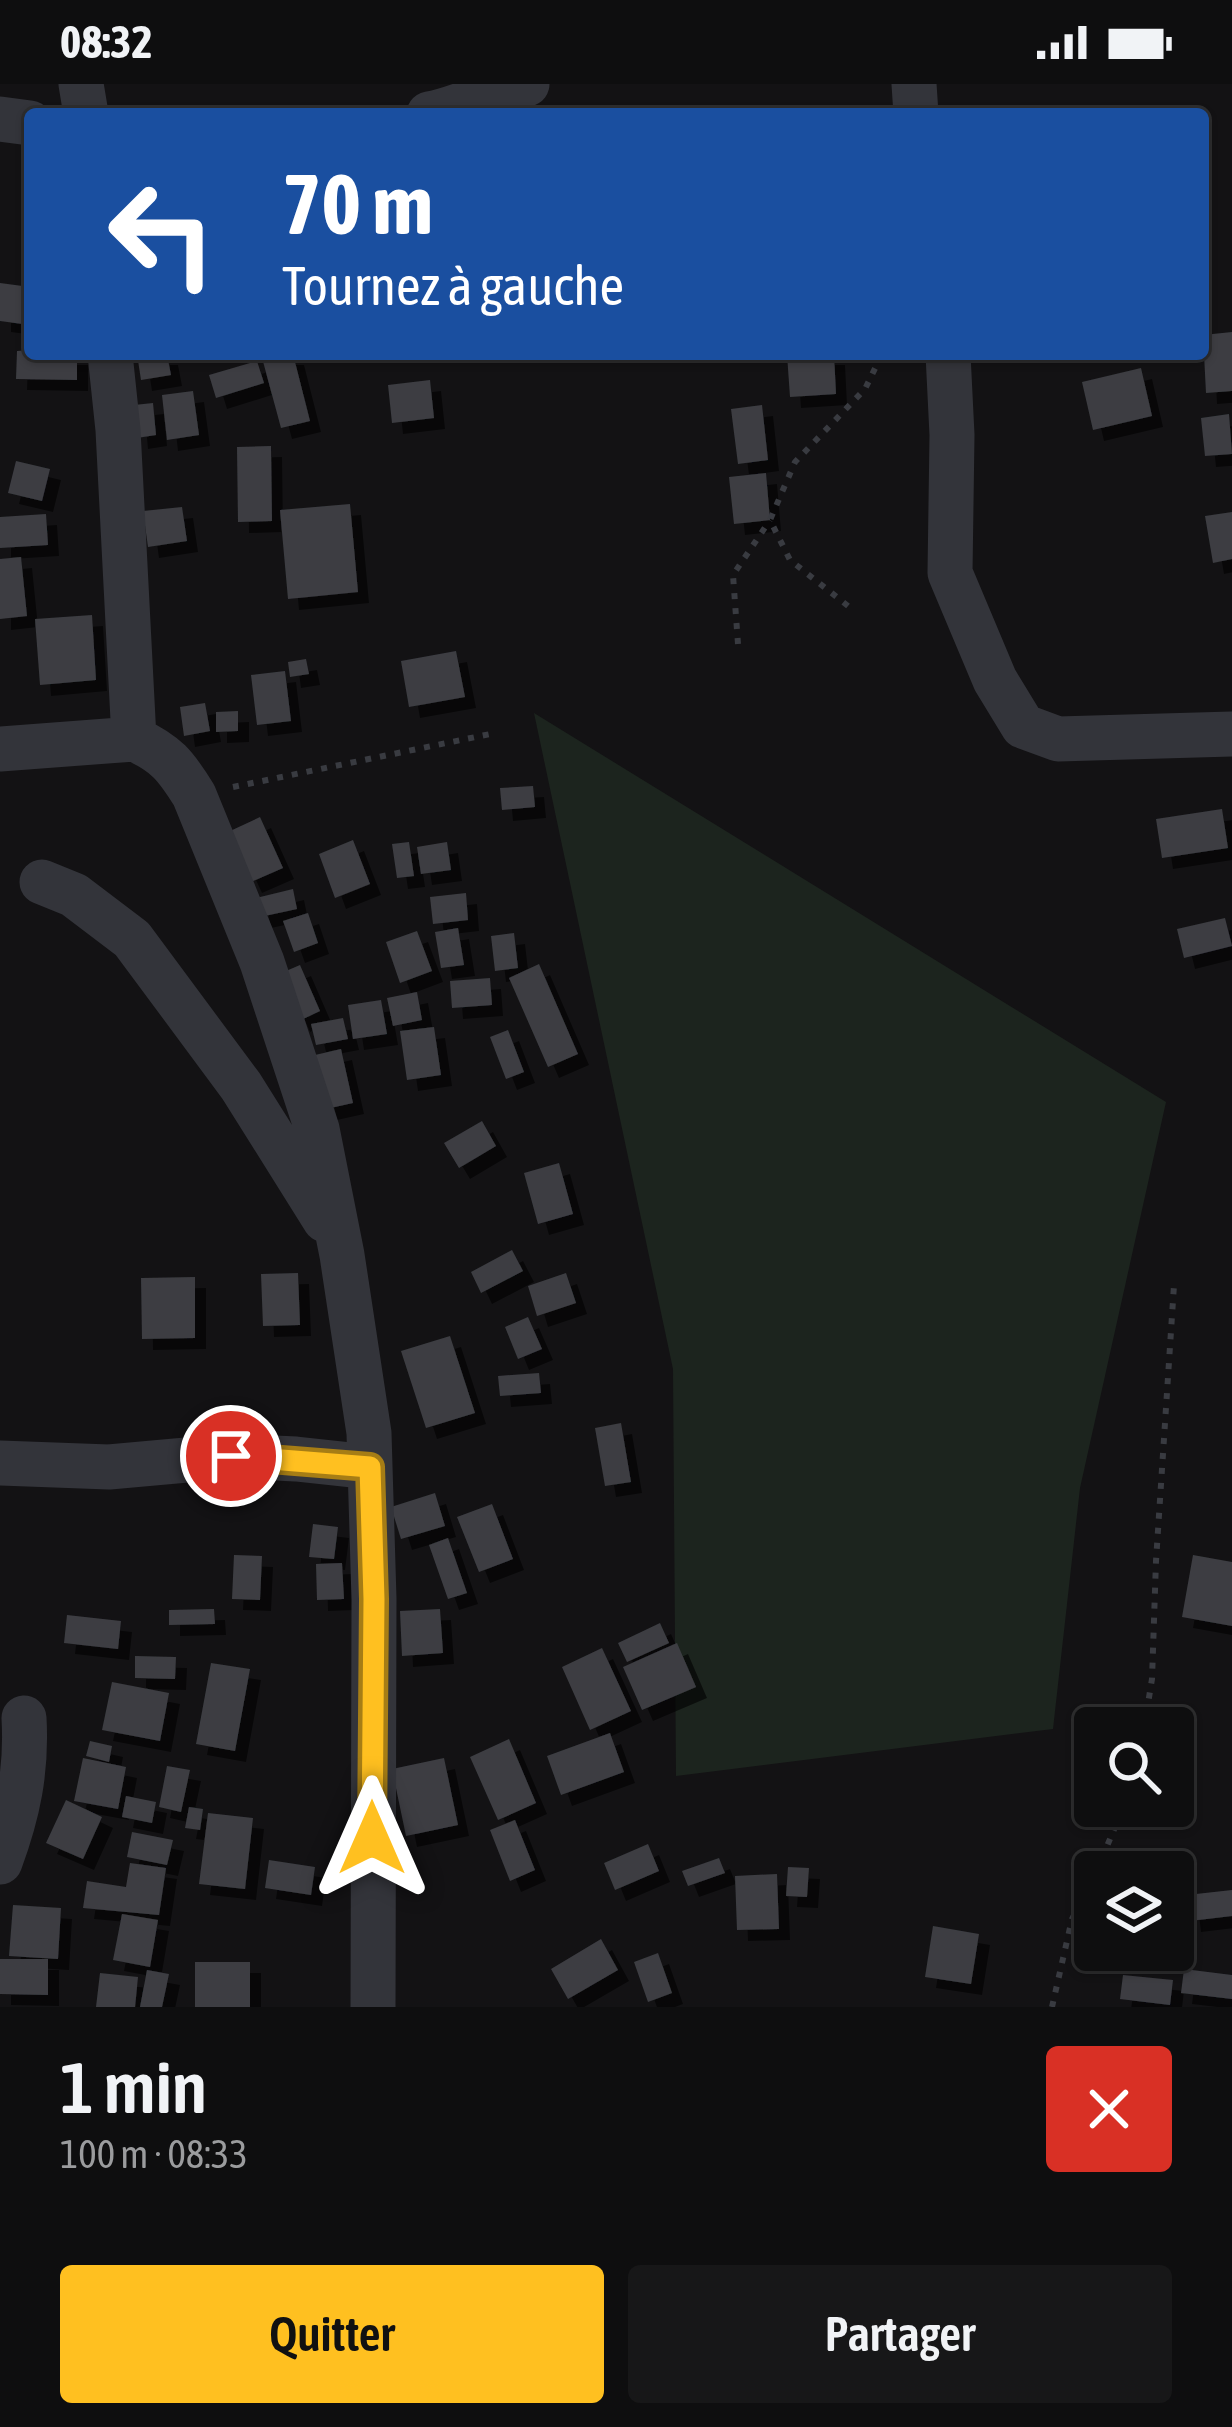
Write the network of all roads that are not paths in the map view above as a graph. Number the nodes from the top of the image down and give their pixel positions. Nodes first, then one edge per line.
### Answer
1 (527, 84) edge
2 (456, 108) edge
3 (111, 360) edge
4 (947, 360) edge
5 (1232, 734) edge
6 (134, 739) junction
7 (0, 748) edge
8 (42, 882) dead end
9 (339, 1244) junction
10 (0, 1463) edge
11 (370, 1467) junction
12 (24, 1718) dead end
13 (0, 1862) edge
14 (374, 2007) edge

1 - 2 street
3 - 6 street
4 - 5 street
6 - 7 street
6 - 9 street
8 - 9 street
9 - 11 street
10 - 11 street
11 - 14 street
12 - 13 street

